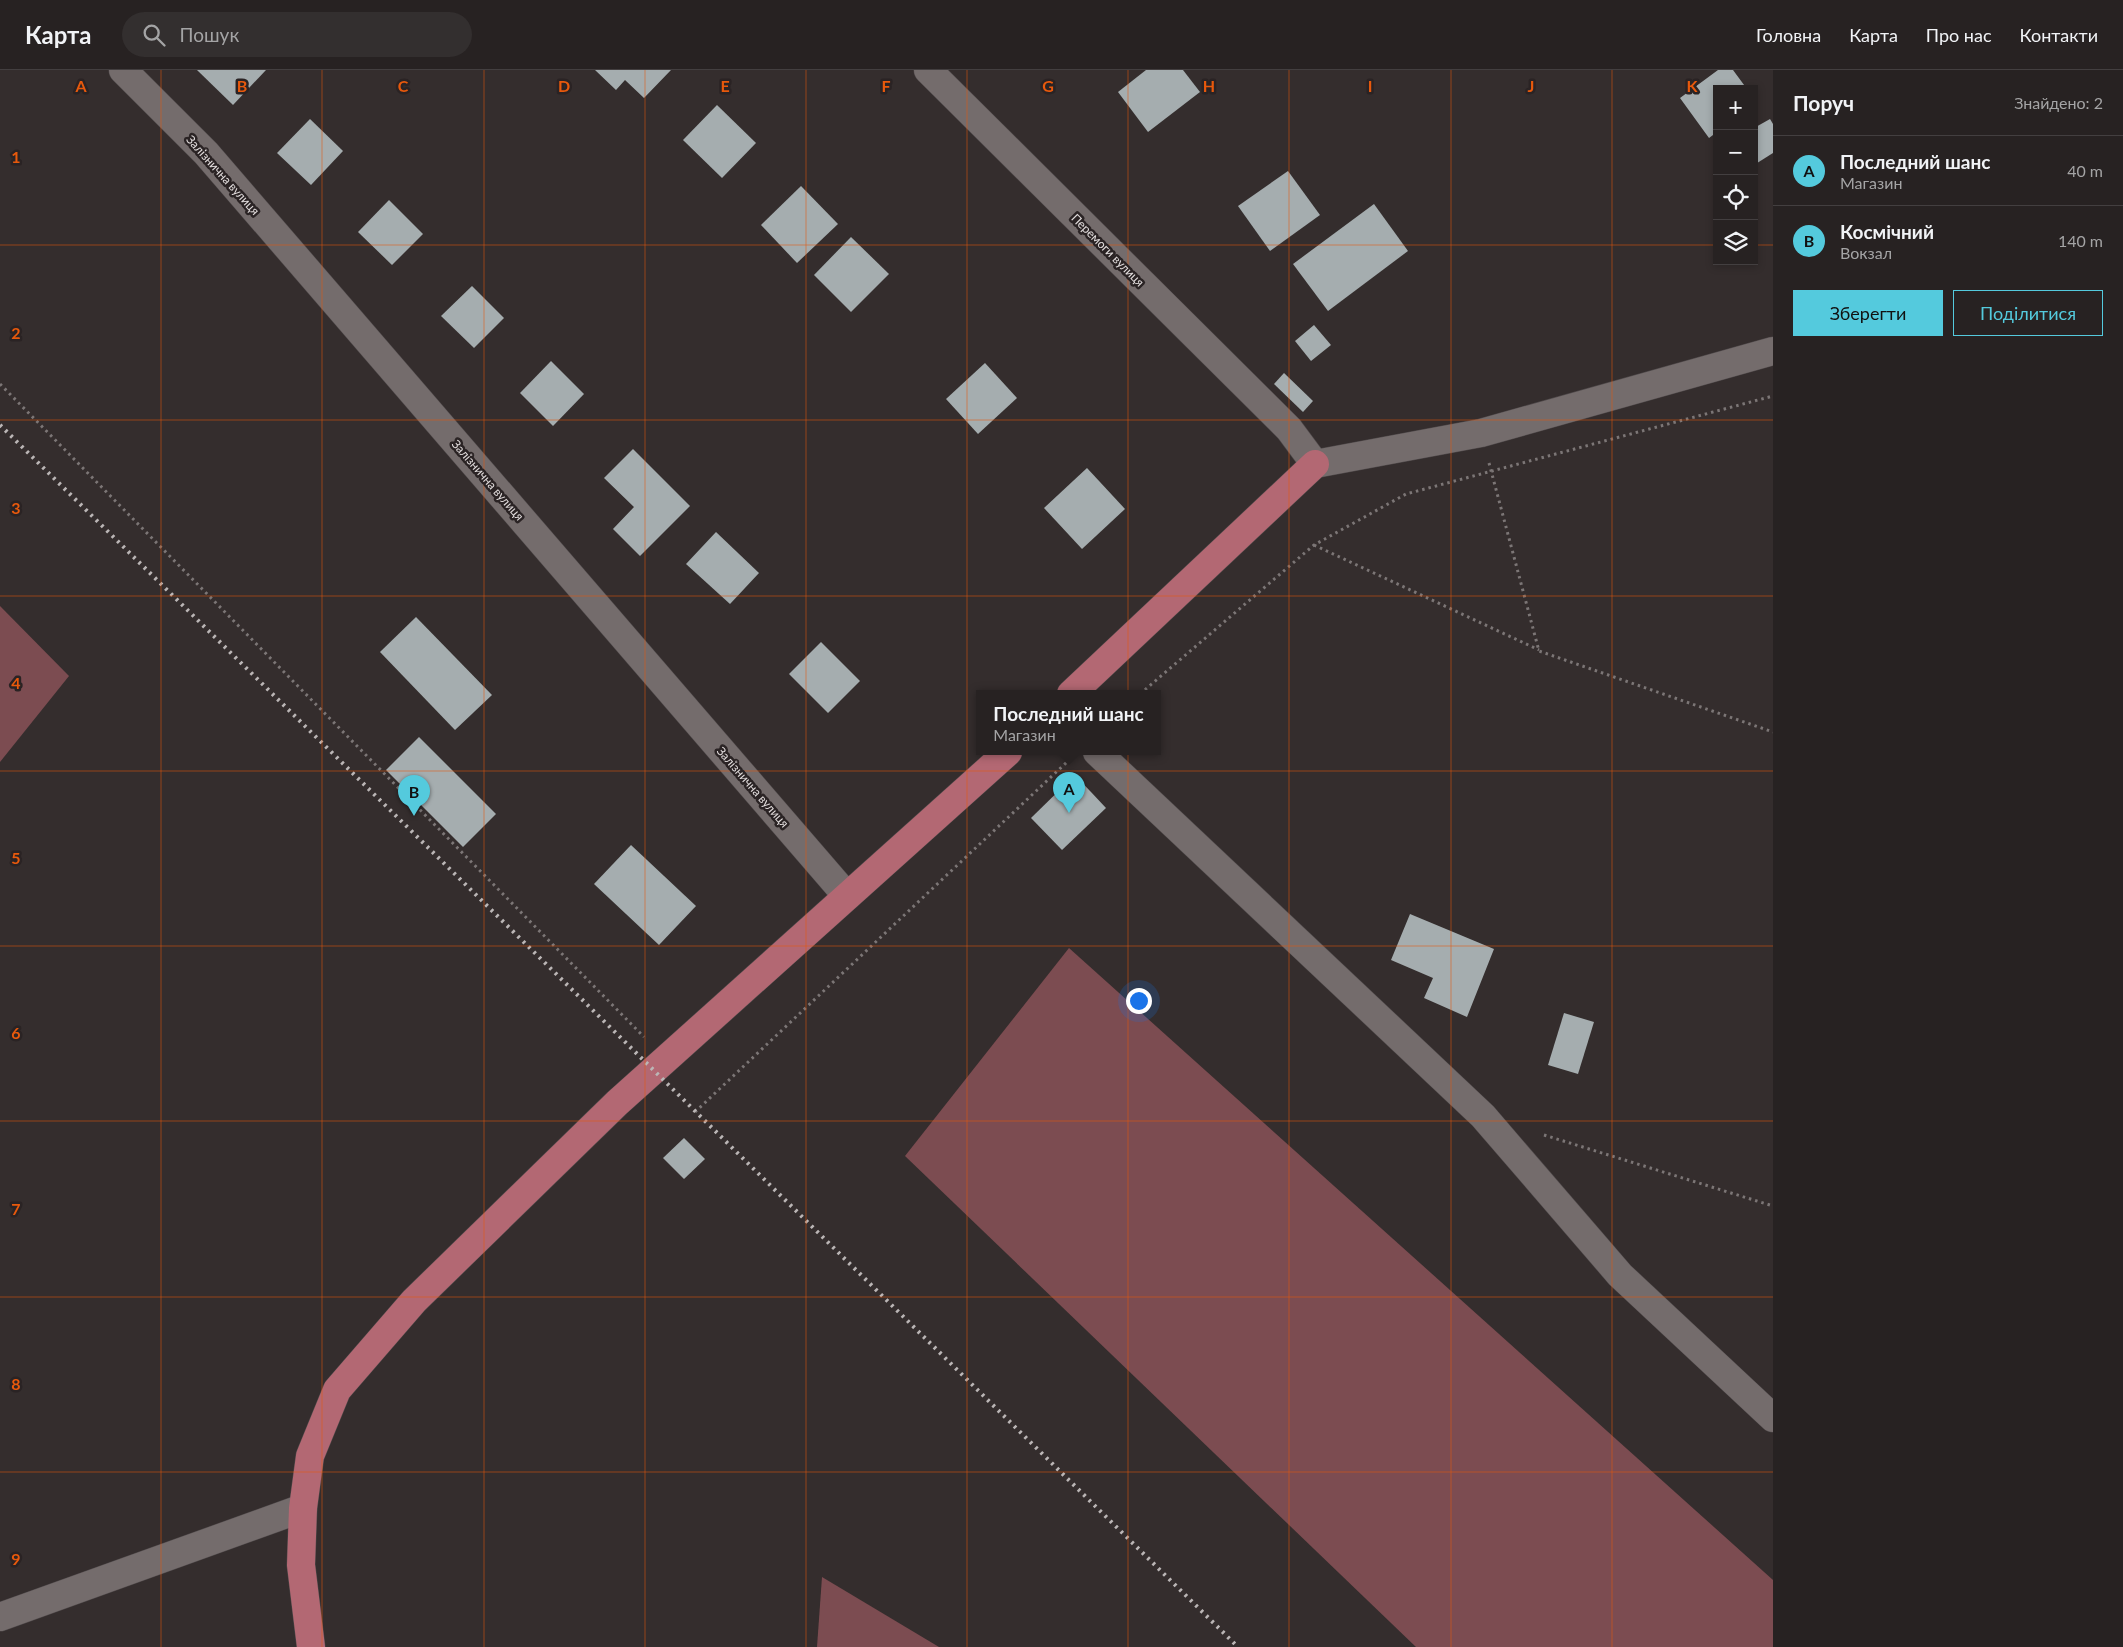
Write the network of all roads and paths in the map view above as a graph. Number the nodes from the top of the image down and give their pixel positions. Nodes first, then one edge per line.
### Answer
1 (123, 70) edge
2 (928, 70) edge
3 (1773, 351) edge
4 (0, 384) edge
5 (1773, 396) edge
6 (1481, 433) junction
7 (1315, 464) junction
8 (1491, 470) junction
9 (1314, 546) junction
10 (1539, 651) junction
11 (1075, 690) edge
12 (1145, 690) edge
13 (1773, 732) edge
14 (1005, 755) edge
15 (1101, 755) edge
16 (1070, 758) dead end
17 (847, 896) junction
18 (667, 1060) junction
19 (695, 1112) dead end
20 (1539, 1134) dead end
21 (1773, 1206) edge
22 (1773, 1418) edge
23 (303, 1508) junction
24 (0, 1617) edge
25 (311, 1647) edge

1 - 17 street, Залізнична вулиця
2 - 7 street, Перемоги вулиця
3 - 6 street
4 - 18 path
5 - 8 path
6 - 7 street
6 - 8 path
7 - 11 main road
8 - 9 path
8 - 10 path
9 - 10 path
9 - 12 path
10 - 13 path
14 - 17 main road
15 - 22 street
16 - 19 path
17 - 18 main road
18 - 23 main road
20 - 21 path
23 - 24 street
23 - 25 main road

